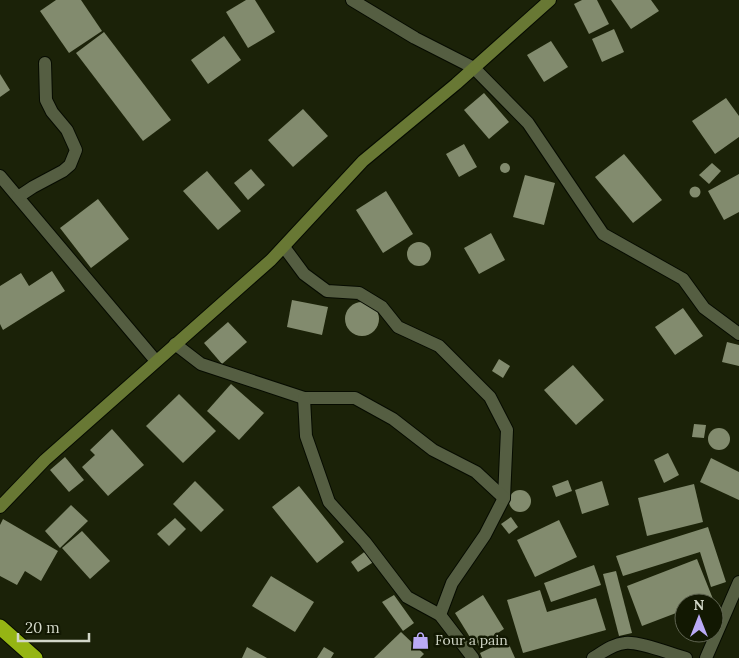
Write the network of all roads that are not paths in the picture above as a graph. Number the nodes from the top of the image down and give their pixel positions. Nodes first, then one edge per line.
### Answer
1 (352, 0) edge
2 (550, 0) edge
3 (44, 63) dead end
4 (474, 68) junction
5 (0, 176) edge
6 (18, 197) junction
7 (284, 246) junction
8 (739, 334) edge
9 (175, 344) junction
10 (156, 361) junction
11 (304, 398) junction
12 (504, 498) junction
13 (0, 506) edge
14 (739, 582) edge
15 (440, 615) junction
16 (0, 627) edge
17 (35, 658) edge
18 (473, 658) edge
19 (593, 658) edge
20 (686, 658) edge
21 (706, 658) edge

1 - 4 street
2 - 4 street
3 - 6 street
4 - 7 street
4 - 8 street
5 - 6 street
6 - 10 street
7 - 9 street
7 - 12 street
9 - 10 street
9 - 11 street
10 - 13 street
11 - 12 street
11 - 15 street
12 - 15 street
14 - 21 street
15 - 18 street
16 - 17 highway
19 - 20 street

